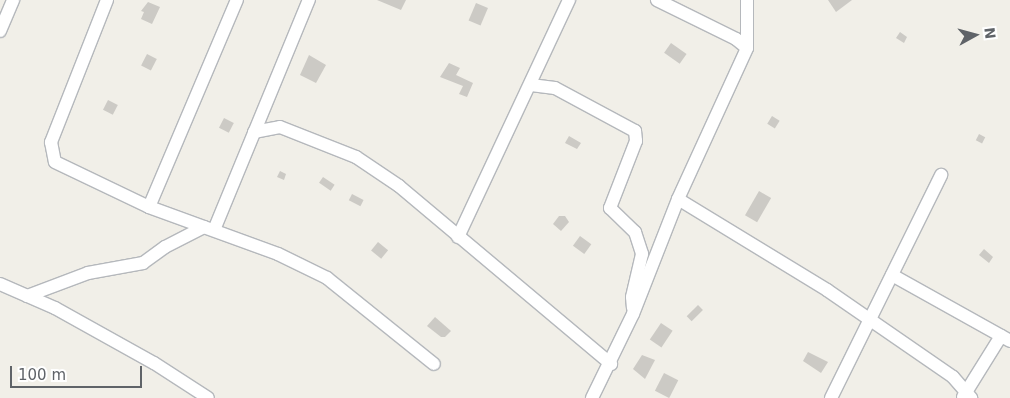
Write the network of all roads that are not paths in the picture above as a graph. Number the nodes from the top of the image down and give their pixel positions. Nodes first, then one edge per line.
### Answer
1 (13, 0) edge
2 (107, 0) edge
3 (237, 0) edge
4 (309, 0) edge
5 (569, 0) edge
6 (656, 0) edge
7 (747, 0) edge
8 (0, 31) edge
9 (747, 48) junction
10 (531, 85) junction
11 (254, 132) junction
12 (941, 175) dead end
13 (678, 199) junction
14 (149, 207) junction
15 (209, 228) junction
16 (458, 237) junction
17 (892, 275) junction
18 (2, 289) edge
19 (27, 296) junction
20 (633, 314) junction
21 (870, 320) junction
22 (1006, 338) edge
23 (434, 364) dead end
24 (611, 364) junction
25 (967, 396) edge
26 (208, 398) edge
27 (592, 398) edge
28 (831, 398) edge

1 - 8 street
2 - 14 street
3 - 14 street
4 - 11 street
5 - 10 street
6 - 9 street
7 - 9 street
9 - 13 street
10 - 16 street
10 - 20 street
11 - 15 street
11 - 16 street
12 - 17 street
13 - 20 street
13 - 21 street
14 - 15 street
15 - 19 street
15 - 23 street
16 - 24 street
17 - 21 street
17 - 22 street
18 - 19 street
19 - 26 street
20 - 24 street
21 - 25 street
21 - 28 street
22 - 25 street
24 - 27 street

